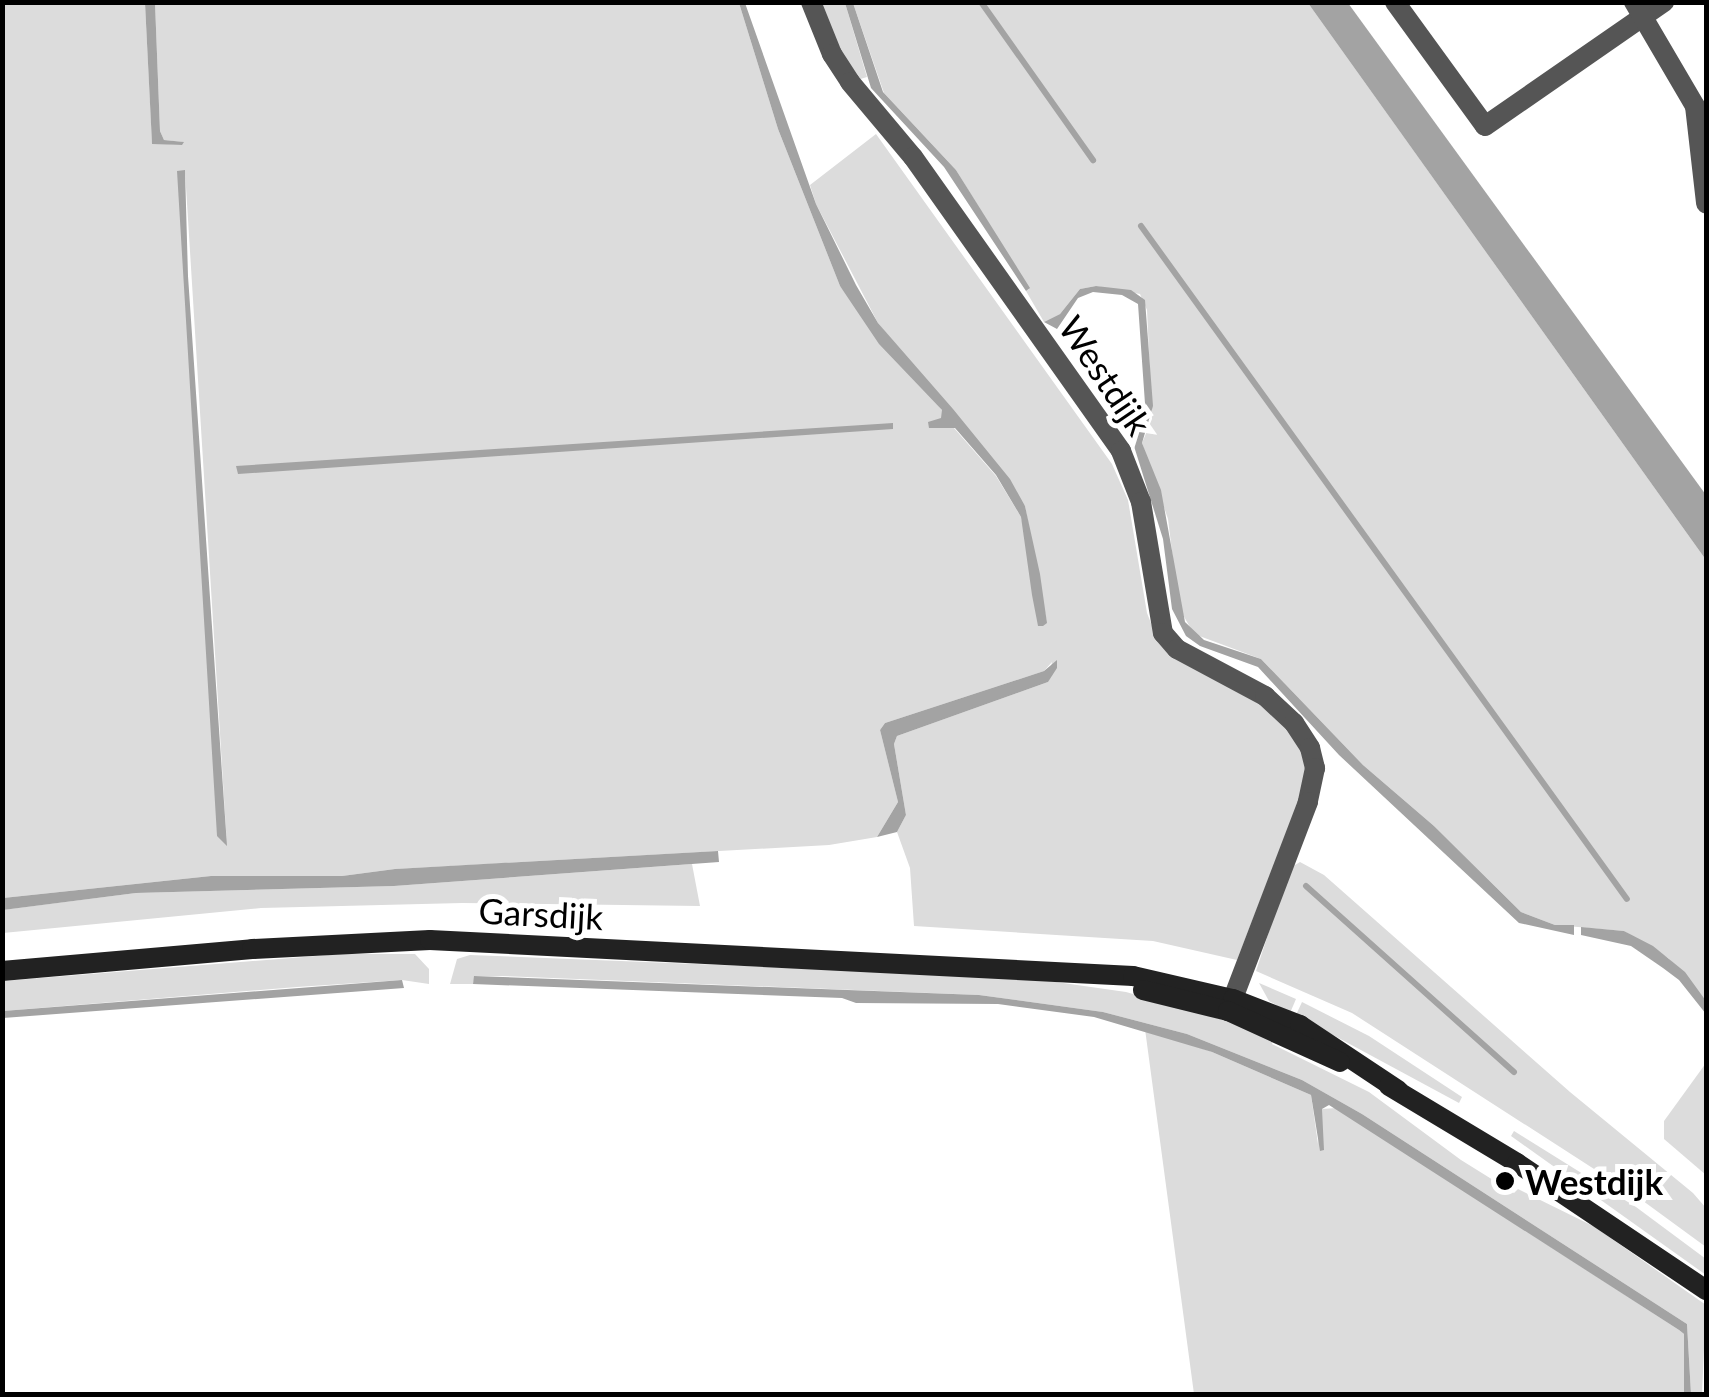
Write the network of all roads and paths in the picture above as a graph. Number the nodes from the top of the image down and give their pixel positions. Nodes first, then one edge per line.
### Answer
1 (811, 2) edge
2 (1395, 2) edge
3 (1664, 2) edge
4 (1638, 10) edge
5 (1706, 203) edge
6 (2, 971) edge
7 (1231, 1005) junction
8 (1706, 1290) edge

1 - 7 street, Westdijk
2 - 4 street
3 - 4 street
4 - 5 street
6 - 7 main road, Garsdijk
7 - 8 main road

